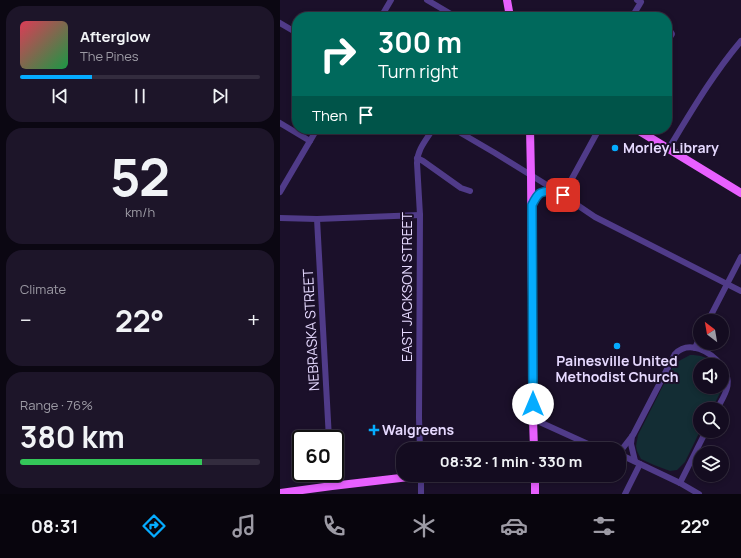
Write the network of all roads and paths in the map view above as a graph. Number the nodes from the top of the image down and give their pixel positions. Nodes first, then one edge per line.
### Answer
1 (391, 0) edge
2 (427, 0) edge
3 (507, 0) edge
4 (637, 0) edge
5 (384, 12) edge
6 (447, 12) edge
7 (509, 12) edge
8 (635, 12) edge
9 (280, 22) edge
10 (292, 30) edge
11 (741, 41) edge
12 (280, 123) edge
13 (292, 130) edge
14 (298, 134) edge
15 (314, 134) edge
16 (430, 134) edge
17 (463, 134) edge
18 (530, 134) edge
19 (596, 134) edge
20 (645, 134) edge
21 (310, 141) junction
22 (669, 148) junction
23 (417, 158) junction
24 (531, 176) junction
25 (555, 190) junction
26 (470, 191) dead end
27 (280, 192) edge
28 (741, 193) edge
29 (563, 195) junction
30 (532, 205) junction
31 (420, 215) junction
32 (280, 218) edge
33 (316, 219) junction
34 (741, 257) edge
35 (728, 284) junction
36 (741, 291) edge
37 (712, 314) edge
38 (693, 348) edge
39 (699, 350) edge
40 (714, 358) edge
41 (533, 419) junction
42 (328, 430) edge
43 (632, 434) junction
44 (702, 438) edge
45 (420, 442) edge
46 (534, 442) edge
47 (583, 442) edge
48 (626, 443) edge
49 (626, 457) edge
50 (637, 463) junction
51 (396, 478) edge
52 (332, 482) edge
53 (422, 482) edge
54 (535, 482) edge
55 (680, 483) junction
56 (332, 486) junction
57 (304, 492) edge
58 (690, 492) edge
59 (280, 493) edge
60 (421, 494) edge
61 (535, 494) edge
62 (625, 494) edge
63 (699, 494) edge

1 - 5 street
2 - 6 street
3 - 7 main road
4 - 8 street
9 - 10 street
11 - 22 street
12 - 13 street
14 - 21 street
15 - 21 street
16 - 23 street
17 - 24 street
18 - 24 main road
19 - 29 street
20 - 22 main road
21 - 27 street
22 - 28 main road
23 - 26 street
23 - 31 street, EAST JACKSON STREET
24 - 25 street
24 - 30 main road
25 - 29 street
25 - 30 street
29 - 35 street
30 - 41 main road
31 - 33 street
31 - 45 street, EAST JACKSON STREET
32 - 33 street
33 - 42 street, NEBRASKA STREET
34 - 35 street
35 - 36 street
35 - 37 street
38 - 43 street
39 - 40 street
41 - 46 main road
41 - 47 street
43 - 48 street
43 - 50 street
44 - 55 street
49 - 50 street
50 - 55 street
50 - 62 street
51 - 56 main road
52 - 56 street
53 - 60 street
54 - 61 main road
55 - 58 street
56 - 57 main road
57 - 59 main road
58 - 63 street

